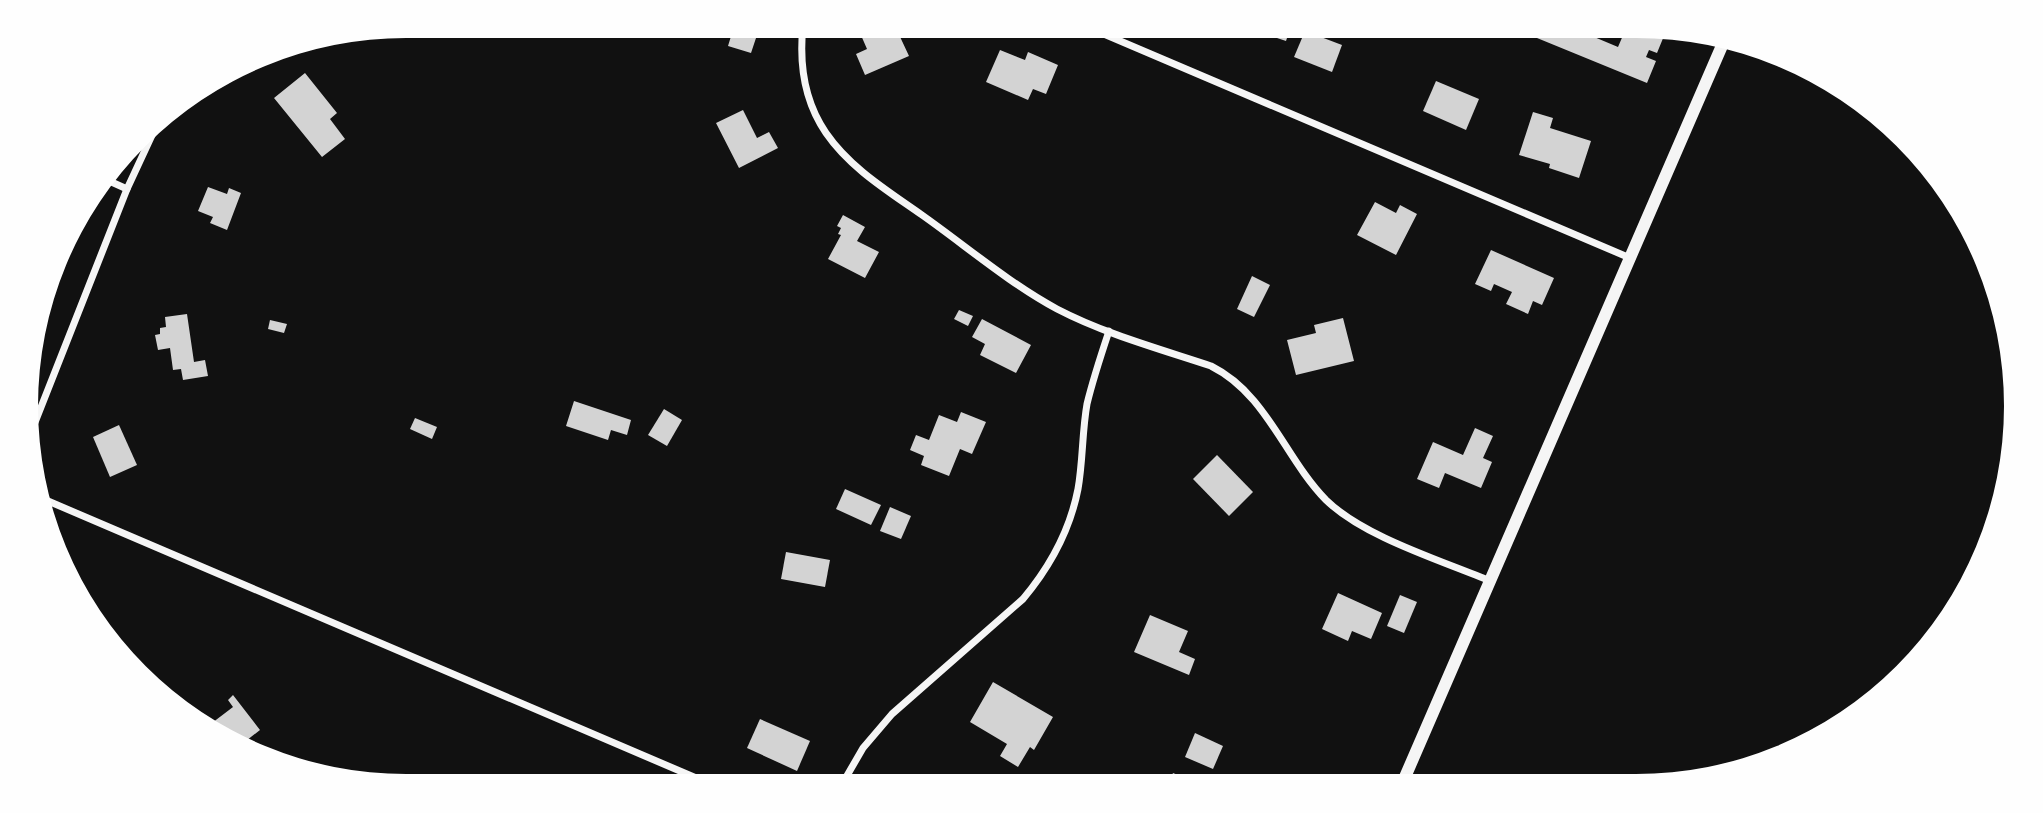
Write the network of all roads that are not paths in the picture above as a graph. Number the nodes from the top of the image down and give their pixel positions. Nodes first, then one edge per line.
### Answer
1 (803, 38) edge
2 (1113, 38) edge
3 (1721, 49) edge
4 (148, 145) edge
5 (114, 183) edge
6 (127, 189) junction
7 (1631, 259) junction
8 (1109, 331) junction
9 (38, 414) edge
10 (51, 502) edge
11 (1490, 581) junction
12 (687, 774) edge
13 (848, 774) edge
14 (1406, 774) edge

1 - 8 street
2 - 7 street
3 - 7 street
4 - 6 street
5 - 6 street
6 - 9 street
7 - 11 street
8 - 11 street
8 - 13 street
10 - 12 street
11 - 14 street

